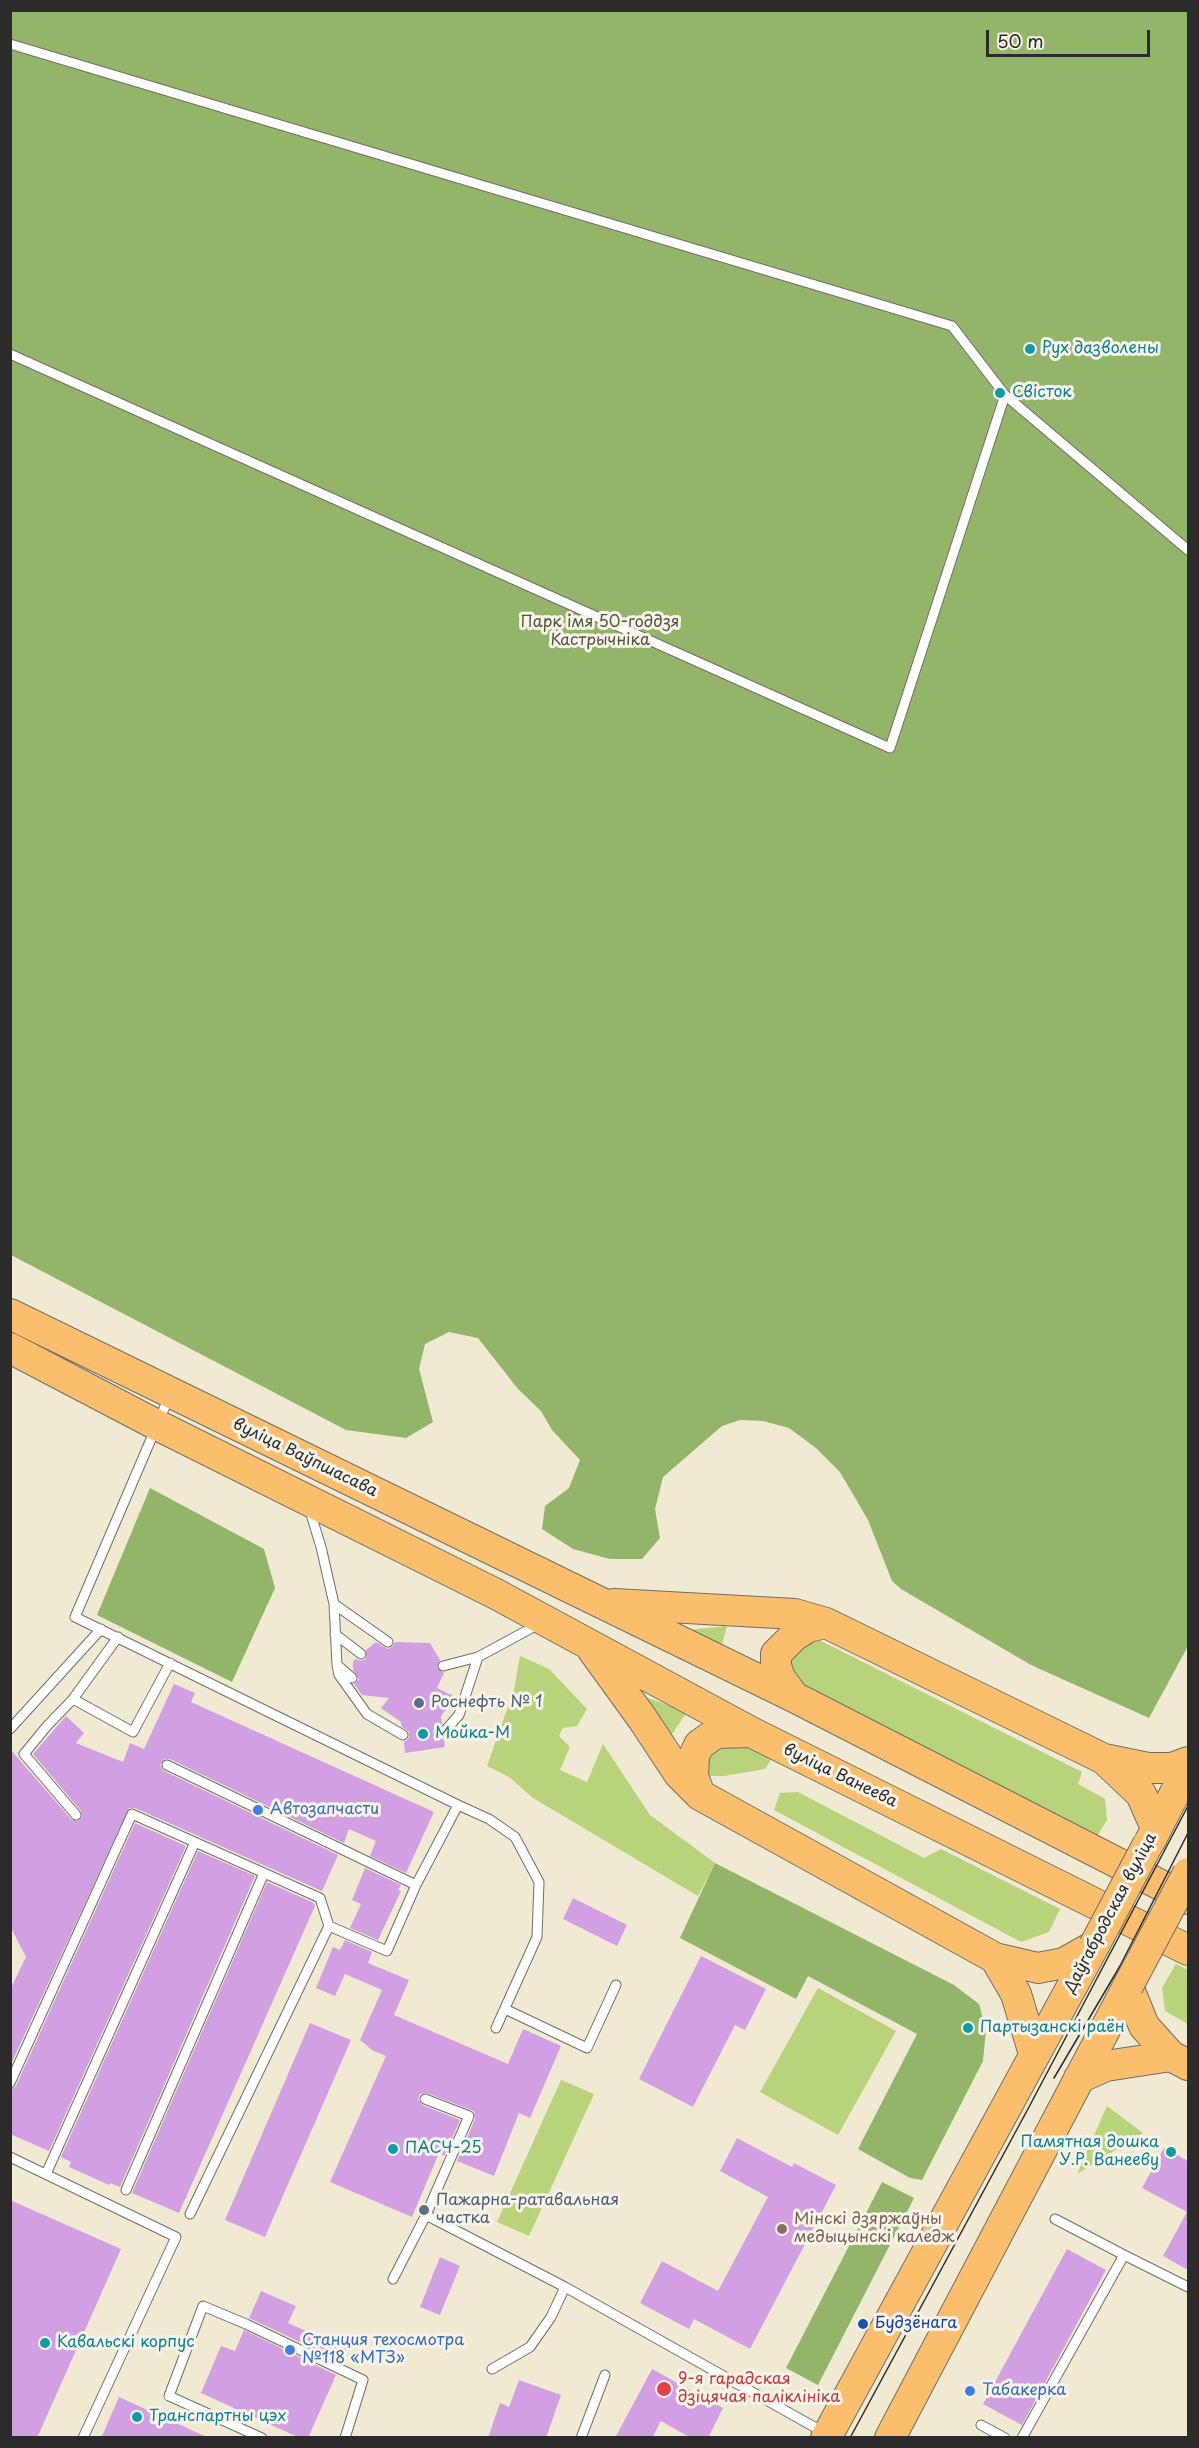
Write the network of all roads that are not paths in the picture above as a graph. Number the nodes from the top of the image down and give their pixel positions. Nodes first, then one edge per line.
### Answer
1 (10, 44) edge
2 (10, 354) edge
3 (1005, 395) junction
4 (1188, 550) edge
5 (10, 1314) edge
6 (10, 1348) edge
7 (171, 1392) junction
8 (157, 1425) junction
9 (307, 1500) junction
10 (599, 1603) junction
11 (334, 1604) junction
12 (546, 1620) junction
13 (826, 1623) junction
14 (101, 1629) junction
15 (335, 1634) junction
16 (118, 1637) junction
17 (388, 1642) dead end
18 (586, 1642) junction
19 (361, 1654) dead end
20 (478, 1657) junction
21 (170, 1663) junction
22 (337, 1665) junction
23 (443, 1666) dead end
24 (352, 1678) dead end
25 (794, 1697) junction
26 (73, 1699) junction
27 (10, 1729) edge
28 (751, 1732) junction
29 (443, 1734) dead end
30 (403, 1735) dead end
31 (1104, 1759) junction
32 (1188, 1762) edge
33 (167, 1765) dead end
34 (1188, 1768) edge
35 (700, 1795) junction
36 (458, 1805) junction
37 (76, 1815) dead end
38 (1152, 1836) junction
39 (195, 1842) junction
40 (264, 1873) junction
41 (1188, 1873) edge
42 (416, 1885) junction
43 (1188, 1899) edge
44 (329, 1926) junction
45 (1094, 1946) junction
46 (1188, 1950) edge
47 (995, 1958) junction
48 (616, 1985) dead end
49 (1128, 1986) junction
50 (505, 2009) junction
51 (496, 2028) dead end
52 (1034, 2054) junction
53 (1180, 2061) edge
54 (1079, 2078) junction
55 (10, 2083) edge
56 (425, 2098) dead end
57 (10, 2157) edge
58 (46, 2174) junction
59 (126, 2190) dead end
60 (190, 2214) dead end
61 (426, 2216) junction
62 (1055, 2219) dead end
63 (1124, 2255) junction
64 (393, 2279) dead end
65 (565, 2287) junction
66 (1188, 2287) edge
67 (492, 2369) dead end
68 (605, 2375) dead end
69 (981, 2425) dead end
70 (827, 2436) edge
71 (83, 2438) edge
72 (262, 2438) edge
73 (345, 2438) edge
74 (582, 2438) edge
75 (890, 2438) edge
76 (1005, 2438) edge
77 (1022, 2438) edge

1 - 3 lane
2 - 3 lane
3 - 4 lane
5 - 7 main road, вуліца Ваўпшасава
6 - 8 main road
7 - 8 lane
7 - 10 main road, вуліца Ваўпшасава
8 - 9 main road
8 - 14 lane
9 - 11 lane
9 - 12 main road, вуліца Ванеева
10 - 13 main road
10 - 25 main road
11 - 15 lane
11 - 17 lane
12 - 18 main road, вуліца Ванеева
12 - 20 lane
13 - 25 main road
13 - 31 main road
14 - 16 lane
14 - 27 lane
15 - 19 lane
15 - 22 lane
16 - 21 lane
16 - 26 lane
18 - 28 main road, вуліца Ванеева
18 - 35 main road
20 - 23 lane
20 - 29 lane
21 - 26 lane
21 - 36 lane
22 - 24 lane
22 - 30 lane
25 - 43 main road
26 - 37 lane
28 - 35 main road
28 - 46 main road, вуліца Ванеева
31 - 32 main road
31 - 38 main road
33 - 42 lane
34 - 38 main road, Даўгабродская вуліца
35 - 47 main road
36 - 42 lane
36 - 50 lane
38 - 45 main road, Даўгабродская вуліца, bridge
39 - 40 lane
39 - 55 lane
39 - 58 lane
40 - 44 lane
40 - 59 lane
41 - 49 main road, bridge
42 - 44 lane
44 - 60 lane
45 - 47 main road
45 - 52 main road, Даўгабродская вуліца
47 - 52 main road
48 - 50 lane
49 - 53 main road
49 - 54 main road
50 - 51 lane
52 - 70 main road, Даўгабродская вуліца
53 - 54 main road
54 - 75 main road
56 - 61 lane
57 - 58 lane
58 - 71 lane
61 - 64 lane
61 - 65 lane
62 - 63 lane
63 - 66 lane
63 - 77 lane
65 - 67 lane
65 - 70 lane
68 - 74 lane
69 - 76 lane
72 - 73 lane

